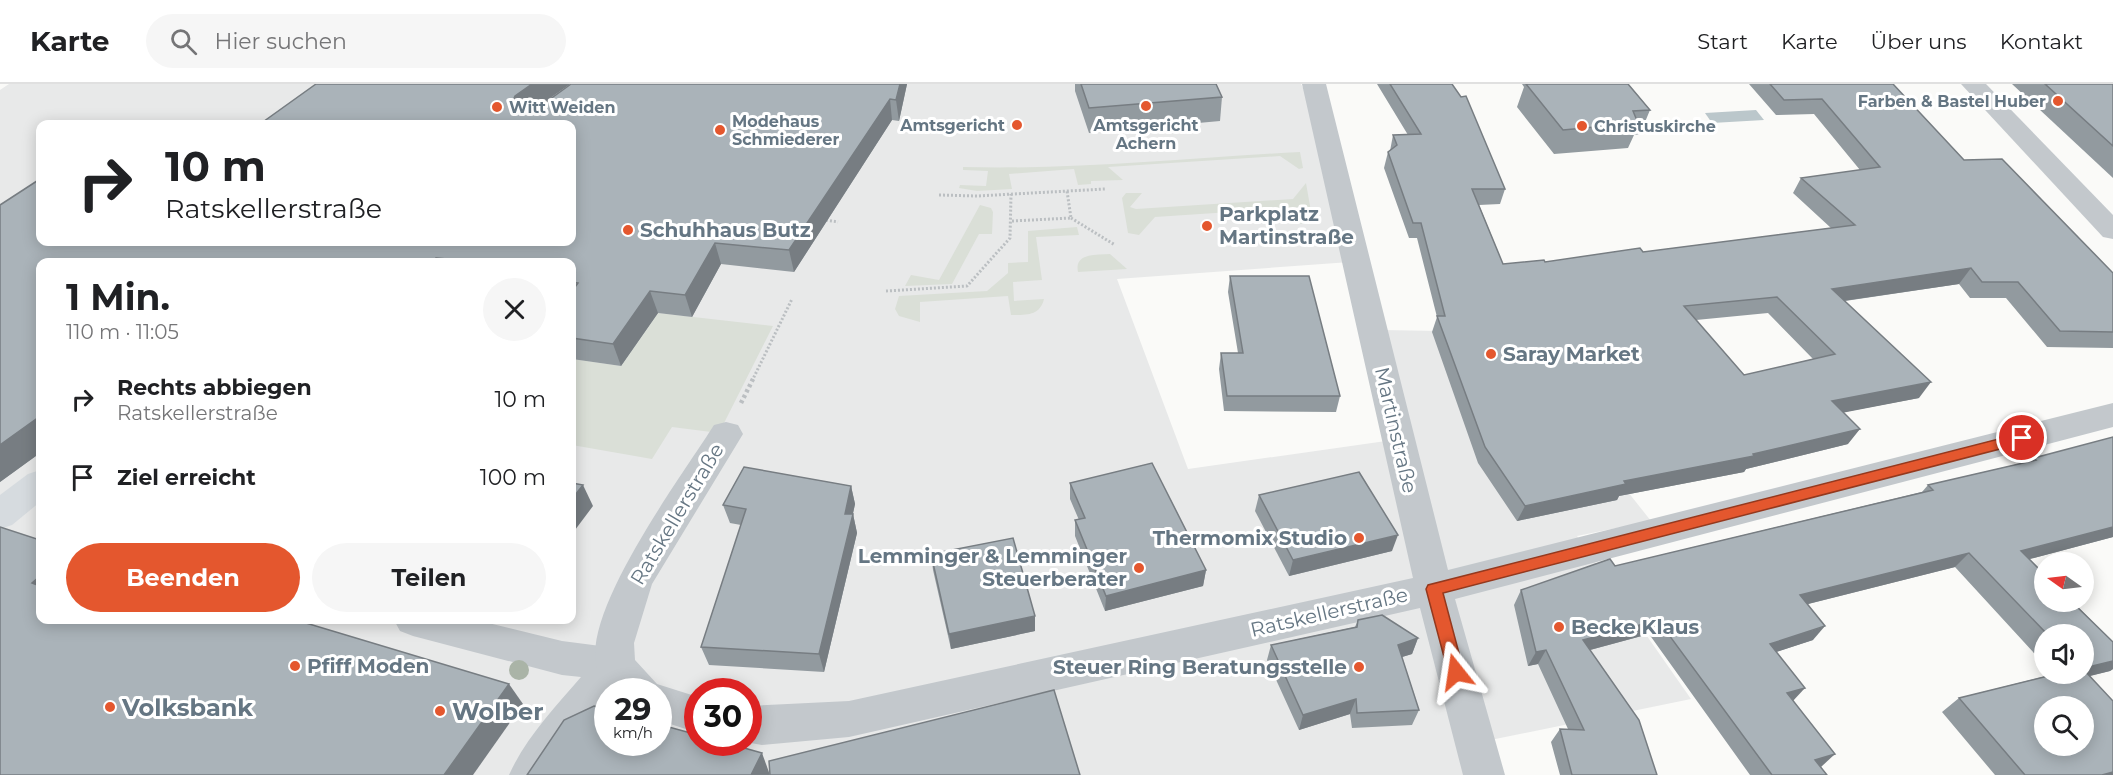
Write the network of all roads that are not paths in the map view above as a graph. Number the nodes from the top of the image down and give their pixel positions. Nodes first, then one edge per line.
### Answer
1 (1314, 84) edge
2 (1973, 84) edge
3 (2113, 231) edge
4 (2113, 415) edge
5 (726, 434) road end
6 (36, 486) edge
7 (0, 515) edge
8 (1434, 589) junction
9 (429, 624) edge
10 (629, 678) edge
11 (594, 704) edge
12 (762, 726) edge
13 (530, 775) edge
14 (1484, 775) edge

1 - 8 street, Martinstraße
2 - 3 street
4 - 8 street, Ratskellerstraße
5 - 10 street, Ratskellerstraße
6 - 7 main road
8 - 12 street, Ratskellerstraße
8 - 14 street, Martinstraße
9 - 10 street
11 - 13 street

